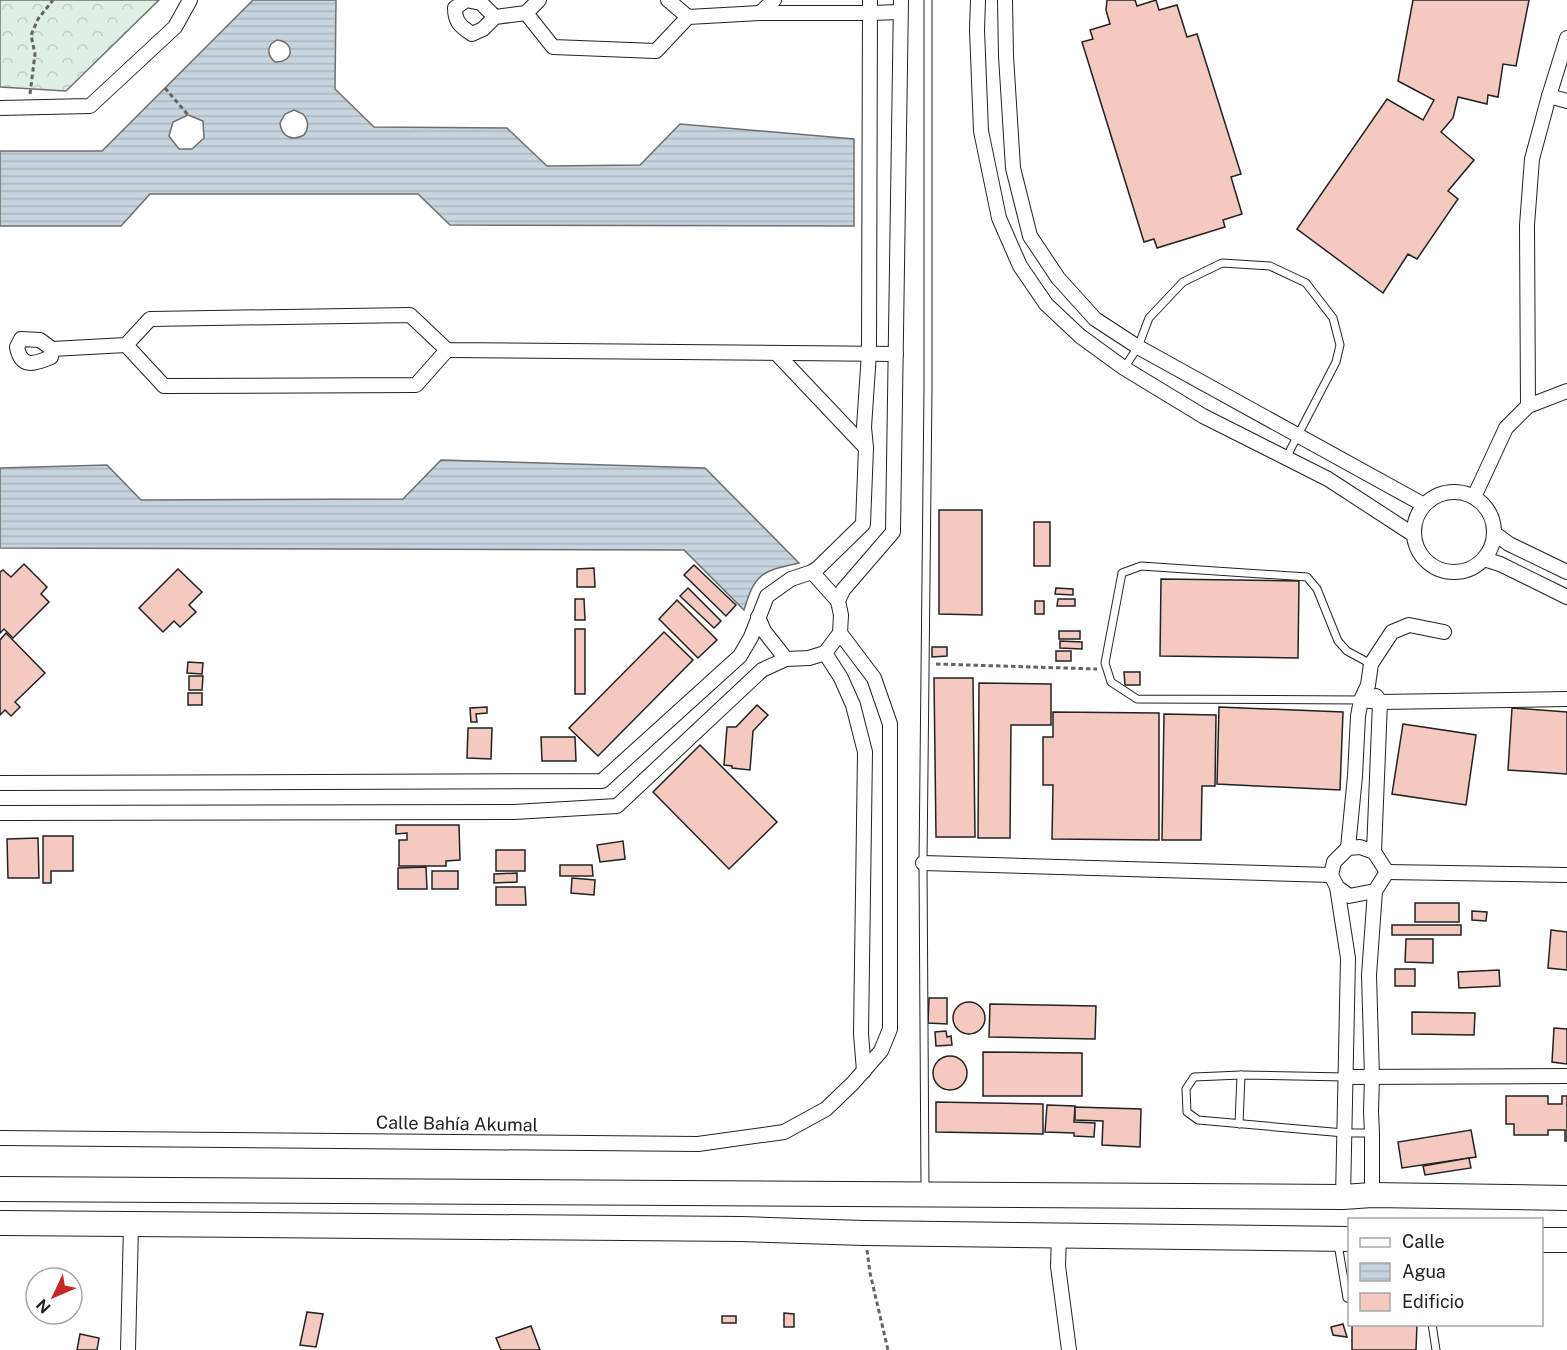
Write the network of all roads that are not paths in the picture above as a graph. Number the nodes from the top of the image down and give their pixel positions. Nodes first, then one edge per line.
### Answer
1 (190, 0) edge
2 (539, 0) edge
3 (668, 0) edge
4 (774, 0) edge
5 (928, 0) edge
6 (978, 3) edge
7 (1005, 4) edge
8 (901, 6) edge
9 (870, 7) edge
10 (526, 13) junction
11 (760, 13) junction
12 (495, 17) dead end
13 (688, 17) junction
14 (1567, 39) edge
15 (1549, 96) junction
16 (1567, 101) edge
17 (0, 108) edge
18 (126, 345) junction
19 (1138, 347) junction
20 (52, 350) dead end
21 (447, 350) junction
22 (776, 353) junction
23 (869, 353) junction
24 (896, 354) junction
25 (1124, 368) junction
26 (1567, 391) edge
27 (1528, 406) junction
28 (1298, 434) junction
29 (866, 448) junction
30 (1286, 458) junction
31 (1474, 497) junction
32 (1424, 505) junction
33 (1494, 533) junction
34 (1414, 535) junction
35 (1484, 559) junction
36 (812, 572) junction
37 (1567, 572) edge
38 (1567, 597) edge
39 (838, 601) junction
40 (759, 617) junction
41 (1444, 632) dead end
42 (840, 633) junction
43 (825, 652) junction
44 (786, 659) junction
45 (1371, 664) junction
46 (1368, 685) junction
47 (1567, 699) edge
48 (1361, 700) junction
49 (1380, 702) junction
50 (0, 783) edge
51 (0, 813) edge
52 (1348, 848) junction
53 (1374, 852) junction
54 (923, 863) junction
55 (1387, 872) junction
56 (1567, 875) edge
57 (1334, 881) junction
58 (1375, 891) junction
59 (864, 1071) junction
60 (1241, 1075) junction
61 (1567, 1076) edge
62 (1346, 1077) junction
63 (1372, 1077) junction
64 (1239, 1124) junction
65 (1344, 1133) junction
66 (1372, 1134) junction
67 (0, 1138) edge
68 (0, 1189) edge
69 (925, 1194) junction
70 (1371, 1195) junction
71 (1343, 1197) junction
72 (1567, 1198) edge
73 (0, 1224) edge
74 (131, 1225) junction
75 (1059, 1236) junction
76 (1343, 1238) edge
77 (1543, 1240) edge
78 (1567, 1240) edge
79 (1348, 1298) edge
80 (1431, 1326) edge
81 (128, 1350) edge
82 (1069, 1350) edge
83 (1436, 1350) edge

1 - 17 street
2 - 10 street
3 - 13 street
4 - 11 street
5 - 54 lane
6 - 7 street
6 - 25 street
7 - 19 street
8 - 9 street
8 - 24 street
9 - 11 street
9 - 23 street
10 - 12 street
10 - 13 street
11 - 13 street
14 - 15 street
15 - 16 street
15 - 27 street
18 - 20 street
18 - 21 street
18 - 21 street
19 - 25 lane
19 - 28 street
19 - 28 lane
21 - 22 street
22 - 23 street
22 - 29 street
23 - 24 street
23 - 29 street
24 - 39 street
25 - 30 street
26 - 27 street
27 - 31 street
28 - 30 lane
28 - 32 street
29 - 36 street
30 - 34 street
31 - 32 street
31 - 33 street
32 - 34 street
33 - 35 street
33 - 37 street
34 - 35 street
35 - 38 street
36 - 39 street
36 - 40 street
39 - 42 street
40 - 44 street
40 - 50 street
41 - 45 street
42 - 43 street
42 - 59 street, Calle Bahía Akumal
43 - 44 street
43 - 59 street
44 - 51 street
45 - 46 street
45 - 48 lane
46 - 48 street
46 - 49 street
47 - 49 street
48 - 49 street
48 - 52 street
49 - 53 street
52 - 53 street
52 - 57 street
53 - 55 street
54 - 57 street
54 - 69 lane
55 - 56 street
55 - 58 street
57 - 58 street
57 - 62 street
58 - 63 street
59 - 67 street, Calle Bahía Akumal
60 - 62 lane
60 - 64 lane
60 - 64 lane
61 - 63 street
62 - 63 street
62 - 65 street
63 - 66 street
64 - 65 lane
65 - 66 lane
65 - 71 street
66 - 70 street
68 - 69 highway
69 - 71 highway
70 - 71 highway
70 - 72 highway
73 - 74 highway
74 - 75 highway
74 - 81 street
75 - 76 highway
75 - 82 street
76 - 79 lane
77 - 78 highway
80 - 83 lane

